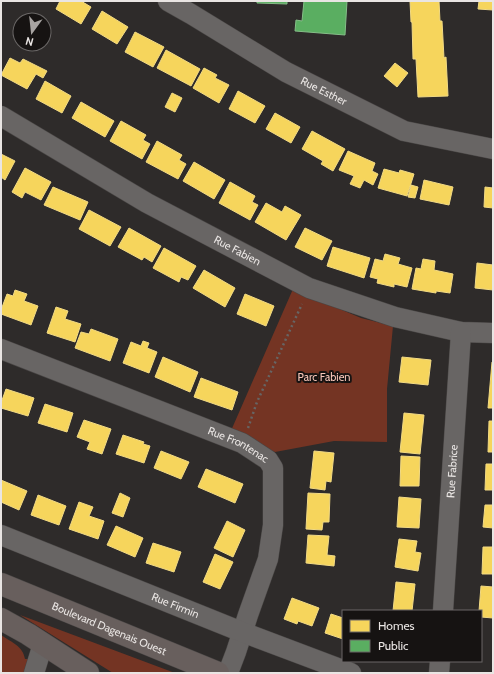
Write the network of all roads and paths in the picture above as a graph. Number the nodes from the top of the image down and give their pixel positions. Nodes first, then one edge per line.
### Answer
1 (168, 1) edge
2 (194, 7) edge
3 (1, 116) edge
4 (493, 149) edge
5 (309, 288) junction
6 (461, 332) junction
7 (493, 333) edge
8 (1, 349) edge
9 (242, 443) junction
10 (1, 535) edge
11 (1, 584) edge
12 (443, 610) edge
13 (1, 619) edge
14 (242, 632) junction
15 (43, 644) junction
16 (440, 662) edge
17 (34, 673) edge
18 (88, 673) edge
19 (218, 673) edge
20 (228, 673) edge
21 (351, 673) edge
22 (439, 673) edge

1 - 2 street, Rue Esther
2 - 4 street, Rue Esther
3 - 5 street, Rue Fabien
5 - 6 street, Rue Fabien
5 - 9 path
6 - 7 street, Rue Fabien
6 - 12 street, Rue Fabrice
8 - 9 street, Rue Frontenac
9 - 14 street, Rue Frontenac
10 - 14 street, Rue Firmin
11 - 19 main road, Boulevard Dagenais Ouest
13 - 15 main road
14 - 20 street, Rue Frontenac
14 - 21 street, Rue Firmin
15 - 17 street
15 - 18 main road
16 - 22 street

